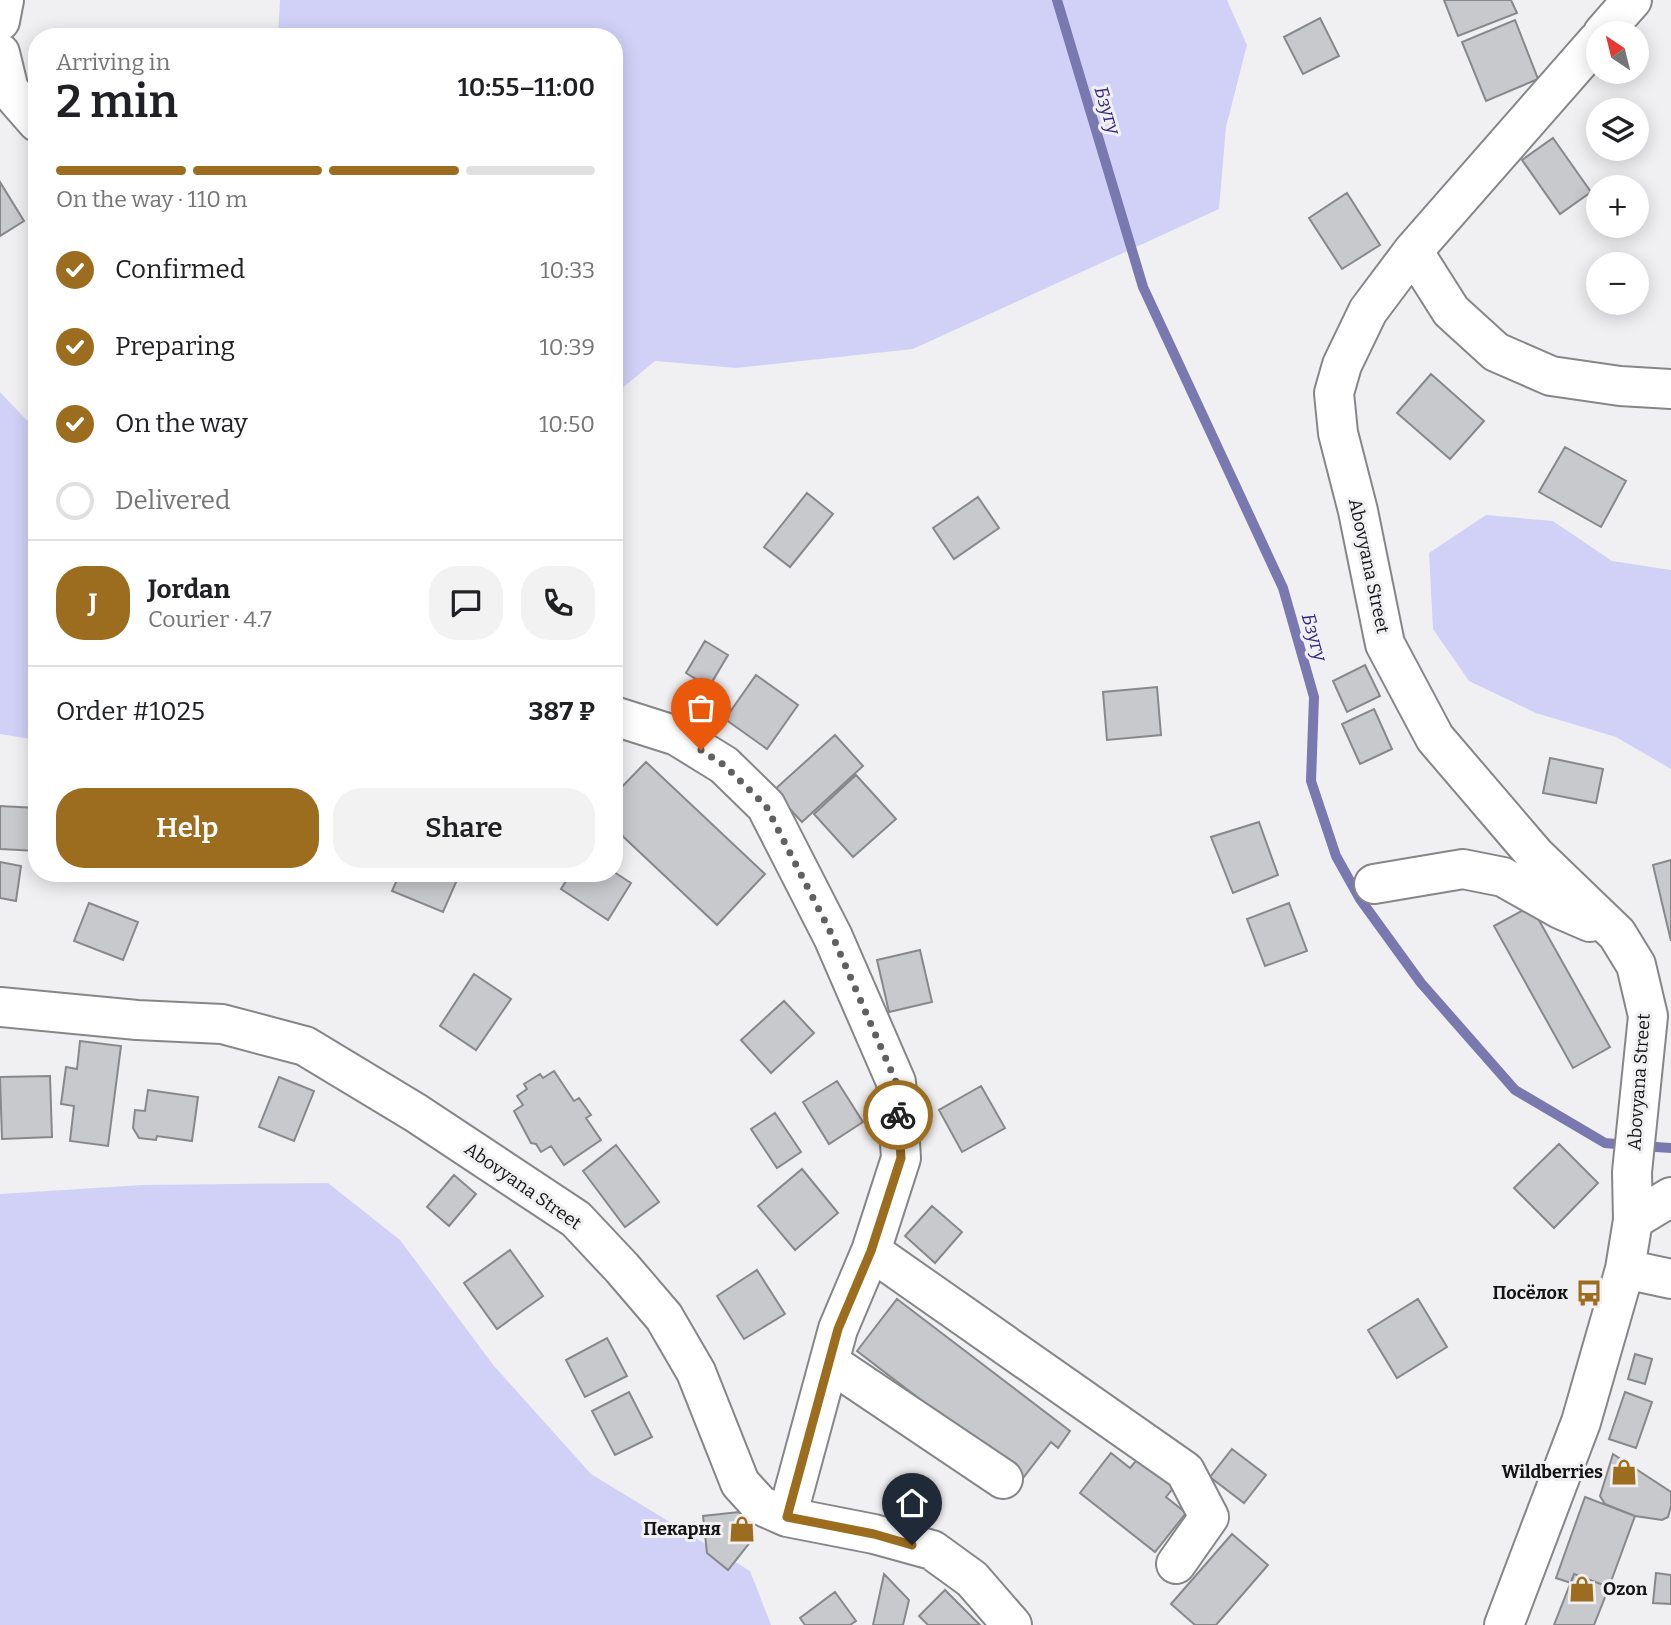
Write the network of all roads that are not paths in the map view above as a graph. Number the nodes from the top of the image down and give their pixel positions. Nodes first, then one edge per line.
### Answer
1 (4, 0) edge
2 (1632, 0) edge
3 (0, 21) edge
4 (1614, 21) edge
5 (0, 53) edge
6 (1586, 54) edge
7 (28, 112) edge
8 (1413, 251) junction
9 (1671, 389) edge
10 (623, 719) edge
11 (1374, 884) dead end
12 (1617, 934) junction
13 (0, 1007) edge
14 (1671, 1197) edge
15 (1633, 1220) junction
16 (871, 1251) junction
17 (1625, 1269) junction
18 (1671, 1279) edge
19 (829, 1362) junction
20 (1003, 1479) dead end
21 (787, 1517) junction
22 (1176, 1564) dead end
23 (1012, 1625) edge
24 (1504, 1625) edge

1 - 3 street
2 - 4 street
5 - 7 street
6 - 8 street, Abovyana Street
8 - 9 street
8 - 12 street, Abovyana Street
10 - 16 street
11 - 12 street
12 - 15 street, Abovyana Street
13 - 21 street, Abovyana Street
14 - 15 street
15 - 17 street, Abovyana Street
16 - 19 street
16 - 22 street
17 - 18 street
17 - 24 street, Abovyana Street
19 - 20 street
19 - 21 street
21 - 23 street, Abovyana Street

